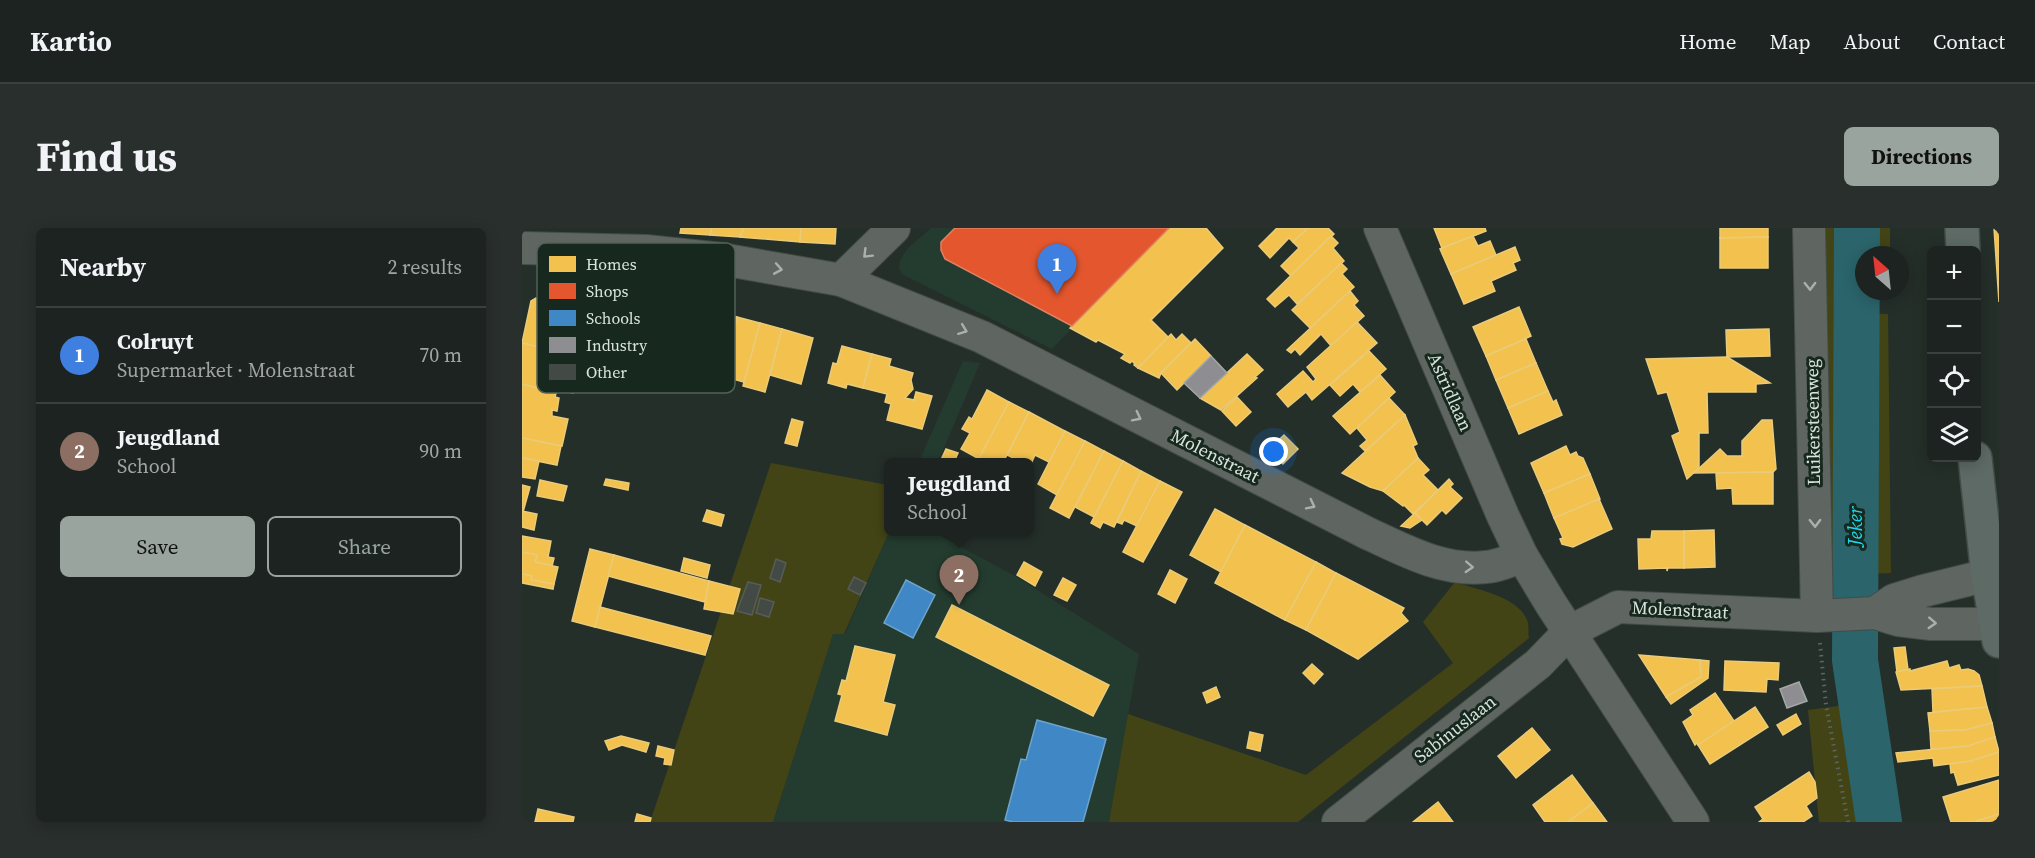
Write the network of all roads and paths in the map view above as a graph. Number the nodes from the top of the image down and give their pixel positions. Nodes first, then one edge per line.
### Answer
1 (894, 228) edge
2 (1380, 228) edge
3 (1809, 228) edge
4 (1962, 228) edge
5 (1963, 246) edge
6 (522, 248) edge
7 (537, 248) edge
8 (735, 261) edge
9 (841, 280) junction
10 (1975, 462) edge
11 (1521, 556) junction
12 (1988, 575) junction
13 (1875, 613) junction
14 (1828, 615) junction
15 (1569, 632) junction
16 (1997, 632) edge
17 (1338, 822) edge
18 (1693, 822) edge
19 (1848, 822) edge

1 -> 9 street
2 - 11 street, Astridlaan
3 -> 14 street, Luikersteenweg
4 - 5 main road
6 -> 7 street, Molenstraat
8 -> 9 street, Molenstraat
9 -> 11 street, Molenstraat
10 - 12 main road
11 - 15 street
12 - 13 street, Molenstraat
12 - 16 main road
13 - 14 street, Molenstraat
13 -> 16 street, Molenstraat
14 - 15 street, Molenstraat
14 - 19 path
15 - 17 street, Sabinuslaan
15 - 18 street

